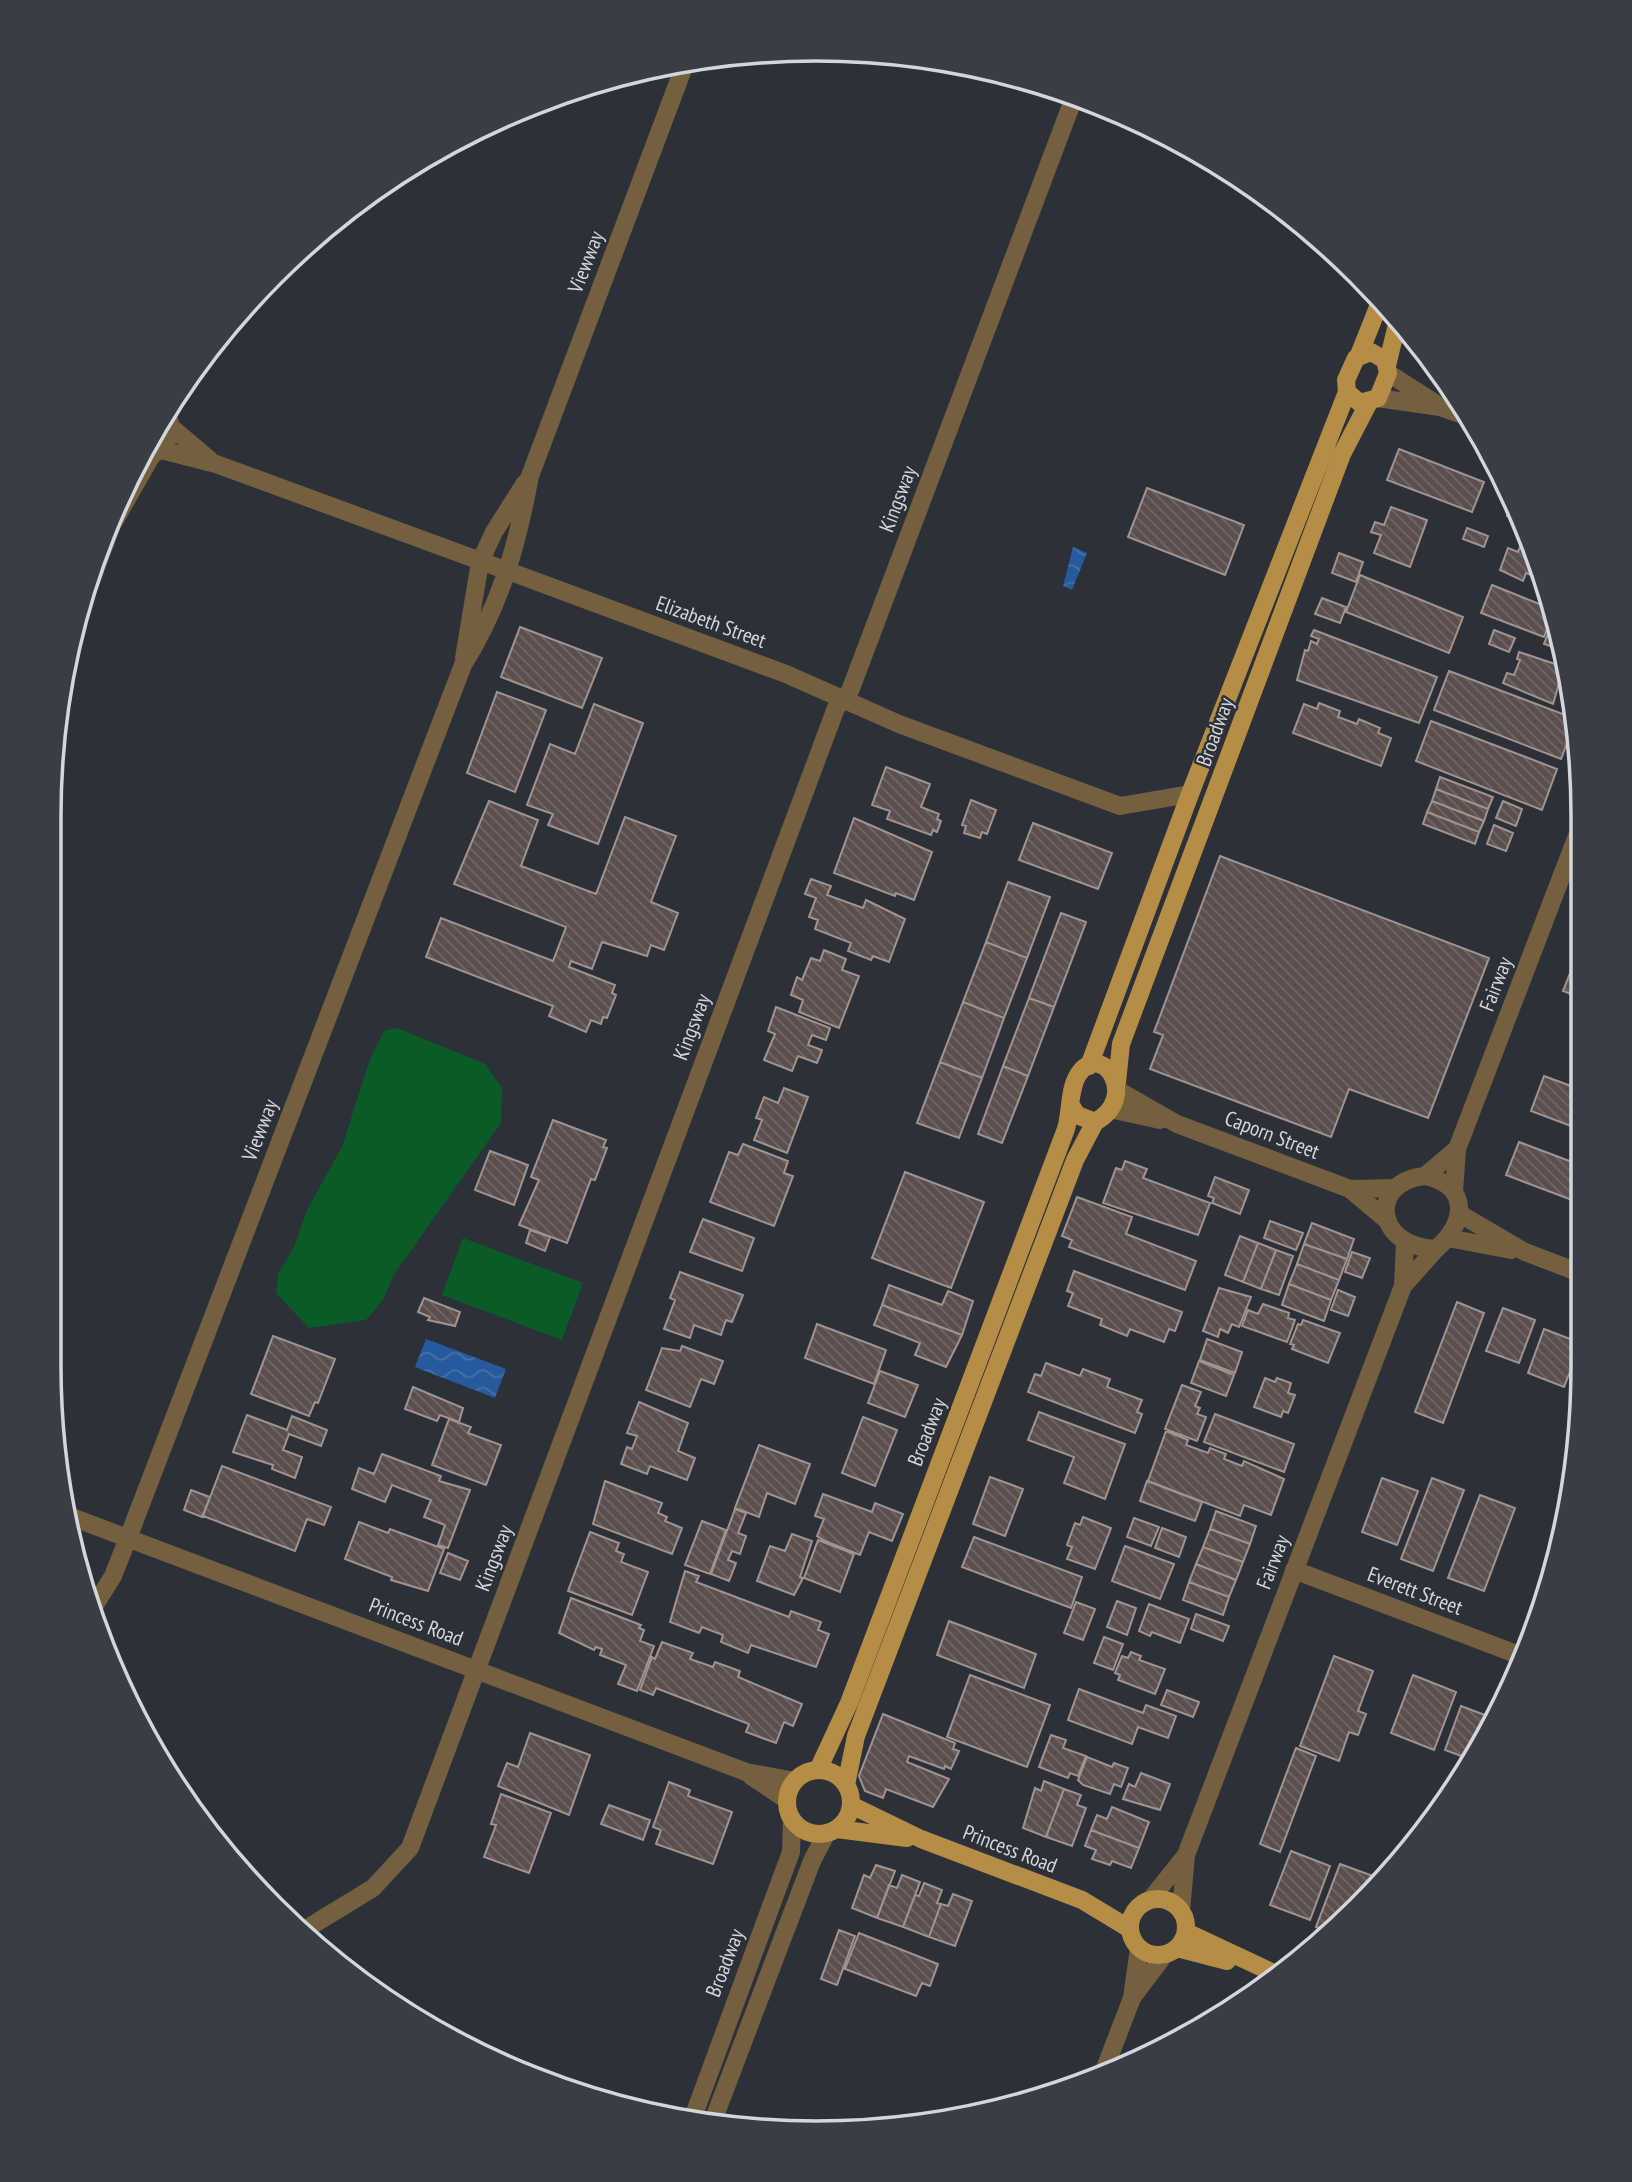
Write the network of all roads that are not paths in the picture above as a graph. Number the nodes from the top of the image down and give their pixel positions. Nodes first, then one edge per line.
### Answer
1 (681, 74) edge
2 (1071, 106) edge
3 (1376, 311) edge
4 (1395, 333) edge
5 (1359, 355) junction
6 (1387, 370) junction
7 (1348, 392) junction
8 (1373, 400) junction
9 (1440, 407) junction
10 (1453, 412) edge
11 (172, 423) edge
12 (167, 431) edge
13 (155, 452) edge
14 (154, 454) edge
15 (216, 464) junction
16 (530, 476) junction
17 (480, 562) junction
18 (508, 571) junction
19 (463, 665) junction
20 (843, 699) junction
21 (1190, 794) junction
22 (1571, 866) edge
23 (1089, 1066) junction
24 (1116, 1085) junction
25 (1072, 1107) junction
26 (1110, 1109) junction
27 (1095, 1122) junction
28 (1177, 1124) junction
29 (1457, 1149) junction
30 (1425, 1176) junction
31 (1396, 1188) junction
32 (1350, 1189) junction
33 (1454, 1192) junction
34 (1460, 1214) junction
35 (1388, 1221) junction
36 (1405, 1243) junction
37 (1442, 1244) junction
38 (1525, 1252) junction
39 (1571, 1270) edge
40 (1403, 1286) junction
41 (77, 1519) edge
42 (128, 1538) junction
43 (1294, 1570) junction
44 (98, 1600) edge
45 (1514, 1653) edge
46 (476, 1670) junction
47 (818, 1770) junction
48 (746, 1772) junction
49 (795, 1782) junction
50 (846, 1785) junction
51 (787, 1800) junction
52 (852, 1804) junction
53 (792, 1820) junction
54 (831, 1832) junction
55 (921, 1839) junction
56 (1186, 1855) junction
57 (1082, 1900) junction
58 (1143, 1904) junction
59 (1181, 1911) junction
60 (311, 1926) edge
61 (1130, 1928) junction
62 (1176, 1945) junction
63 (1139, 1948) junction
64 (1266, 1972) edge
65 (1132, 1998) junction
66 (1107, 2062) edge
67 (696, 2110) edge
68 (716, 2114) edge

1 - 16 street, Viewway
2 - 20 street, Kingsway
3 - 5 main road
4 - 6 main road
5 - 6 main road
5 - 7 main road
6 - 8 main road
6 - 9 street
7 - 8 main road
7 - 21 main road, Broadway
8 - 9 street
8 - 24 main road, Broadway
9 - 10 street
11 - 15 street, Elizabeth Street
12 - 13 street
14 - 15 street, Elizabeth Street
15 - 17 street, Elizabeth Street
16 - 17 street, Viewway
16 - 18 street, Viewway
17 - 18 street, Elizabeth Street
17 - 19 street, Viewway
18 - 19 street, Viewway
18 - 20 street, Elizabeth Street
19 - 42 street, Viewway
20 - 21 street, Elizabeth Street
20 - 46 street, Kingsway
21 - 23 main road, Broadway
22 - 29 street, Fairway
23 - 24 main road
23 - 25 main road
24 - 26 main road
24 - 28 street, Caporn Street
25 - 27 main road
25 - 47 main road, Broadway
26 - 27 main road
26 - 28 street, Caporn Street
27 - 50 main road, Broadway
28 - 32 street, Caporn Street
29 - 30 street, Fairway
29 - 33 street, Fairway
30 - 31 street
30 - 33 street
31 - 32 street, Caporn Street
31 - 35 street
32 - 35 street, Caporn Street
33 - 34 street
34 - 37 street
34 - 38 street
35 - 36 street
36 - 37 street
36 - 40 street, Fairway
37 - 38 street
37 - 40 street, Fairway
38 - 39 street
40 - 43 street, Fairway
41 - 42 street, Princess Road
42 - 44 street, Viewway
42 - 46 street, Princess Road
43 - 45 street, Everett Street
43 - 56 street, Fairway
46 - 48 street, Princess Road
46 - 60 street, Kingsway
47 - 49 main road
47 - 50 main road
48 - 49 street, Princess Road
48 - 51 street, Princess Road
49 - 51 main road
50 - 52 main road
51 - 53 main road
52 - 54 main road
52 - 55 main road, Princess Road
53 - 54 main road
53 - 67 street, Broadway
54 - 55 main road, Princess Road
54 - 68 street
55 - 57 main road, Princess Road
56 - 58 street, Fairway
56 - 59 street, Fairway
57 - 58 main road
57 - 61 main road
58 - 59 main road
58 - 61 main road
59 - 62 main road
61 - 63 main road
62 - 63 main road
62 - 64 main road
62 - 65 street
63 - 65 street
65 - 66 street

